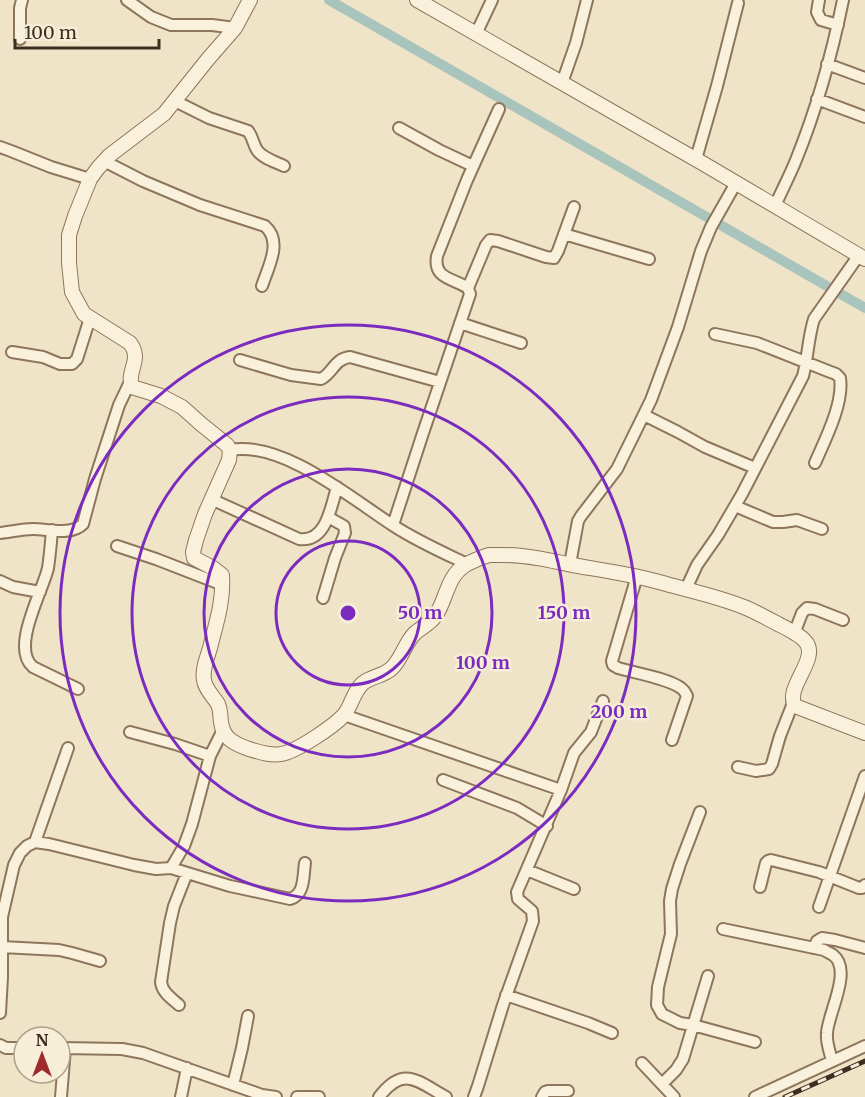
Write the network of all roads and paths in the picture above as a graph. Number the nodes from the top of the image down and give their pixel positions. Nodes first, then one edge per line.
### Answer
1 (22, 0) edge
2 (127, 0) edge
3 (250, 0) edge
4 (417, 0) edge
5 (492, 0) edge
6 (587, 0) edge
7 (819, 0) edge
8 (843, 0) edge
9 (738, 3) dead end
10 (838, 25) junction
11 (235, 28) junction
12 (476, 34) junction
13 (20, 39) dead end
14 (827, 64) junction
15 (865, 78) edge
16 (562, 82) junction
17 (817, 99) junction
18 (175, 101) junction
19 (500, 109) dead end
20 (865, 117) edge
21 (399, 128) dead end
22 (0, 147) edge
23 (696, 159) junction
24 (104, 161) junction
25 (284, 166) dead end
26 (473, 166) junction
27 (90, 179) junction
28 (733, 188) junction
29 (775, 206) junction
30 (574, 207) dead end
31 (564, 234) junction
32 (649, 259) dead end
33 (859, 259) edge
34 (262, 286) dead end
35 (468, 288) junction
36 (90, 318) junction
37 (460, 323) junction
38 (715, 334) dead end
39 (521, 343) dead end
40 (12, 351) dead end
41 (240, 360) dead end
42 (806, 362) junction
43 (130, 382) junction
44 (440, 382) junction
45 (644, 416) junction
46 (230, 450) junction
47 (815, 463) dead end
48 (755, 468) junction
49 (337, 487) junction
50 (211, 499) junction
51 (735, 506) junction
52 (328, 517) junction
53 (393, 525) junction
54 (822, 529) dead end
55 (52, 530) junction
56 (0, 533) edge
57 (117, 546) dead end
58 (467, 564) junction
59 (570, 564) junction
60 (637, 576) junction
61 (0, 581) edge
62 (223, 585) junction
63 (686, 589) junction
64 (40, 592) junction
65 (323, 598) dead end
66 (843, 620) dead end
67 (794, 634) junction
68 (78, 689) dead end
69 (603, 701) dead end
70 (793, 703) junction
71 (344, 715) junction
72 (223, 730) junction
73 (130, 732) dead end
74 (865, 733) edge
75 (672, 740) dead end
76 (68, 748) dead end
77 (210, 756) junction
78 (738, 767) dead end
79 (865, 776) edge
80 (443, 780) dead end
81 (561, 790) junction
82 (700, 812) dead end
83 (547, 826) junction
84 (35, 842) junction
85 (305, 862) dead end
86 (171, 868) junction
87 (527, 870) junction
88 (187, 873) junction
89 (831, 877) junction
90 (865, 885) edge
91 (760, 887) dead end
92 (574, 888) dead end
93 (819, 907) dead end
94 (1, 917) edge
95 (723, 928) dead end
96 (2, 947) junction
97 (814, 948) junction
98 (865, 948) edge
99 (100, 961) dead end
100 (708, 976) dead end
101 (506, 995) junction
102 (179, 1005) dead end
103 (0, 1013) edge
104 (248, 1016) dead end
105 (693, 1025) junction
106 (612, 1033) dead end
107 (755, 1042) dead end
108 (865, 1046) edge
109 (72, 1048) edge
110 (832, 1061) junction
111 (642, 1063) dead end
112 (187, 1068) junction
113 (663, 1084) junction
114 (233, 1085) junction
115 (568, 1091) dead end
116 (181, 1097) edge
117 (276, 1097) edge
118 (297, 1097) edge
119 (319, 1097) edge
120 (379, 1097) edge
121 (446, 1097) edge
122 (474, 1097) edge
123 (542, 1097) edge
124 (674, 1097) edge
125 (755, 1097) edge

1 - 13 street
2 - 11 street
3 - 11 street
4 - 12 street
5 - 12 street
6 - 16 street
7 - 10 street
8 - 10 street
9 - 23 street
10 - 14 street
11 - 18 street
12 - 16 street
14 - 15 street
14 - 17 street
16 - 23 street
17 - 20 street
17 - 29 street
18 - 24 street
18 - 25 street
19 - 26 street
21 - 26 street
22 - 27 street
23 - 28 street
24 - 27 street
24 - 34 street
26 - 35 street
27 - 36 street
28 - 29 street
28 - 45 street
29 - 33 street
30 - 31 street
31 - 32 street
31 - 35 street
33 - 42 street
35 - 37 street
36 - 40 street
36 - 43 street
37 - 39 street
37 - 44 street
38 - 42 street
41 - 44 street
42 - 47 street
42 - 48 street
43 - 46 street
43 - 55 street
44 - 53 street
45 - 48 street
45 - 59 street
46 - 49 street
46 - 50 street
48 - 51 street
49 - 52 street
49 - 53 street
50 - 52 street
50 - 62 street
51 - 54 street
51 - 63 street
52 - 65 street
53 - 58 street
55 - 56 street
55 - 64 street
57 - 62 street
58 - 59 street
58 - 71 street
59 - 60 street
60 - 63 street
60 - 75 street
61 - 64 street
62 - 72 street
63 - 67 street
64 - 68 street
66 - 67 street
67 - 70 street
69 - 81 street
70 - 74 street
70 - 78 street
71 - 72 street
71 - 81 street
72 - 77 street
73 - 77 street
76 - 84 street
77 - 86 street
79 - 89 street
80 - 83 street
81 - 83 street
82 - 105 street
83 - 87 street
84 - 86 street
84 - 94 street
85 - 88 street
86 - 88 street
87 - 92 street
87 - 101 street
88 - 102 street
89 - 90 street
89 - 91 street
89 - 93 street
94 - 96 street
95 - 97 street
96 - 99 street
96 - 103 street
97 - 98 street
97 - 110 street
100 - 105 street
101 - 106 street
101 - 122 street
104 - 114 street
105 - 107 street
105 - 113 street
108 - 110 street
109 - 112 street
110 - 125 street
111 - 113 street
112 - 114 street
112 - 116 street
113 - 124 street
114 - 117 street
115 - 123 street
118 - 119 street
120 - 121 street

